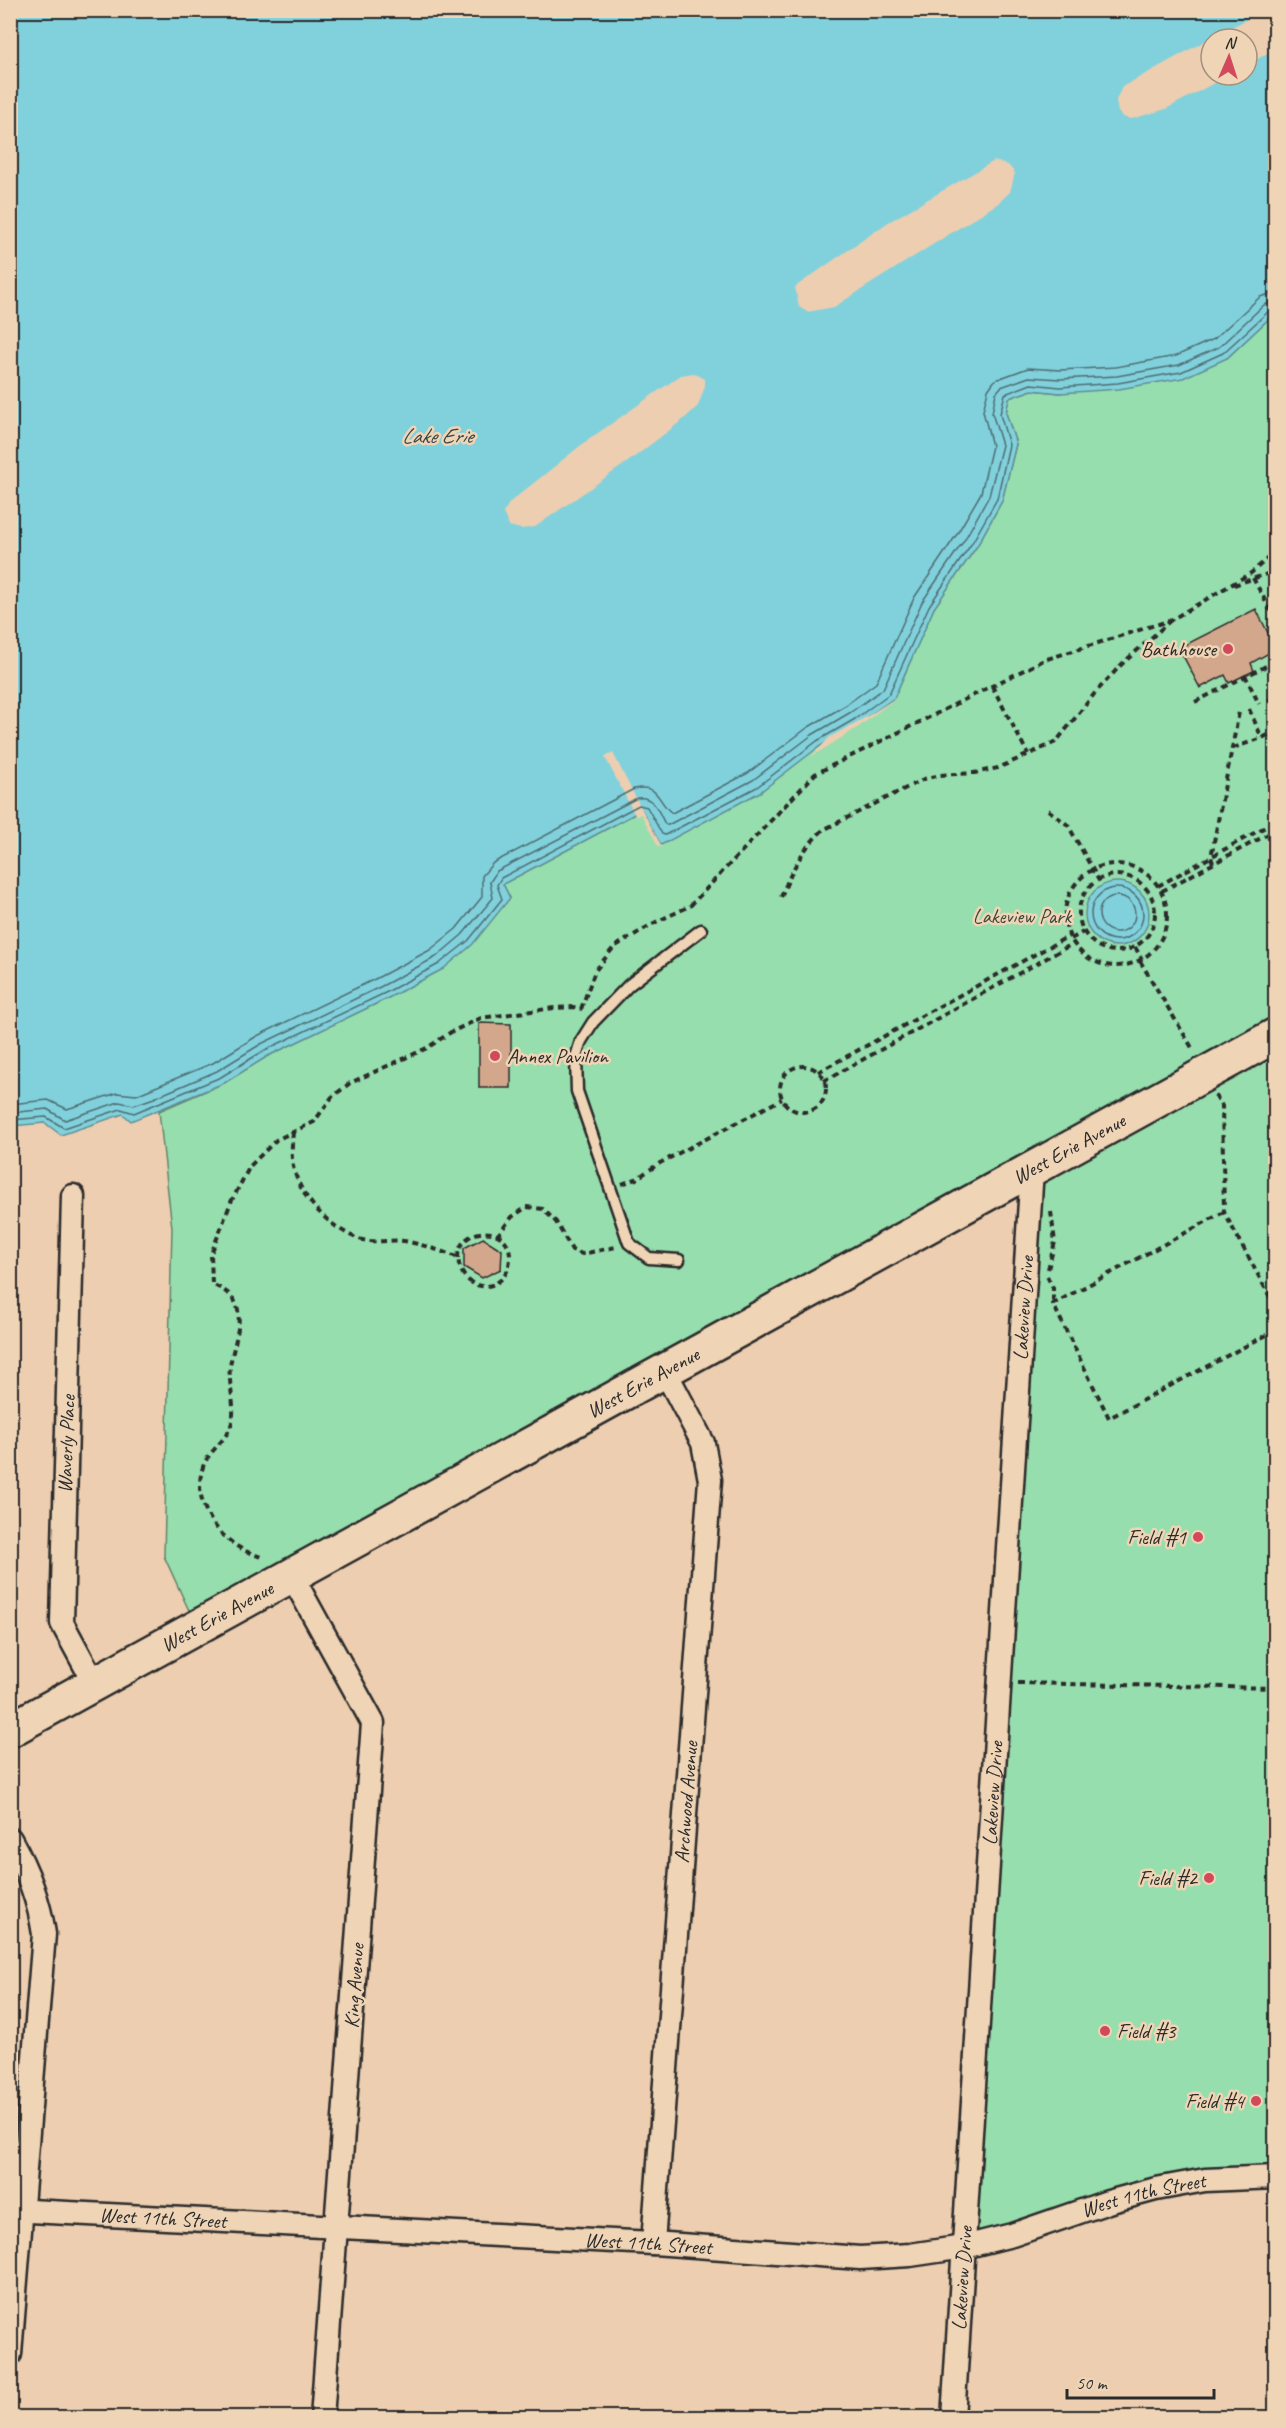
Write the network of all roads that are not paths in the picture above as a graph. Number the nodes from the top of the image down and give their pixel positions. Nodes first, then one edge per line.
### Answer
1 (701, 930) dead end
2 (1275, 1035) edge
3 (1032, 1169) junction
4 (73, 1196) dead end
5 (680, 1260) dead end
6 (665, 1371) junction
7 (292, 1576) junction
8 (95, 1684) junction
9 (10, 1730) edge
10 (10, 1839) edge
11 (1275, 2176) edge
12 (16, 2210) edge
13 (336, 2228) junction
14 (652, 2243) junction
15 (964, 2247) junction
16 (10, 2354) edge
17 (322, 2418) edge
18 (953, 2418) edge

1 - 5 lane
2 - 3 main road, West Erie Avenue
3 - 6 main road, West Erie Avenue
3 - 15 street, Lakeview Drive
4 - 8 street, Waverly Place
6 - 7 main road, West Erie Avenue
6 - 14 street, Archwood Avenue
7 - 8 main road, West Erie Avenue
7 - 13 street, King Avenue
8 - 9 main road, West Erie Avenue
10 - 12 street
11 - 15 street, West 11th Street
12 - 13 street, West 11th Street
12 - 16 street
13 - 14 street, West 11th Street
13 - 17 street, King Avenue
14 - 15 street, West 11th Street
15 - 18 street, Lakeview Drive

